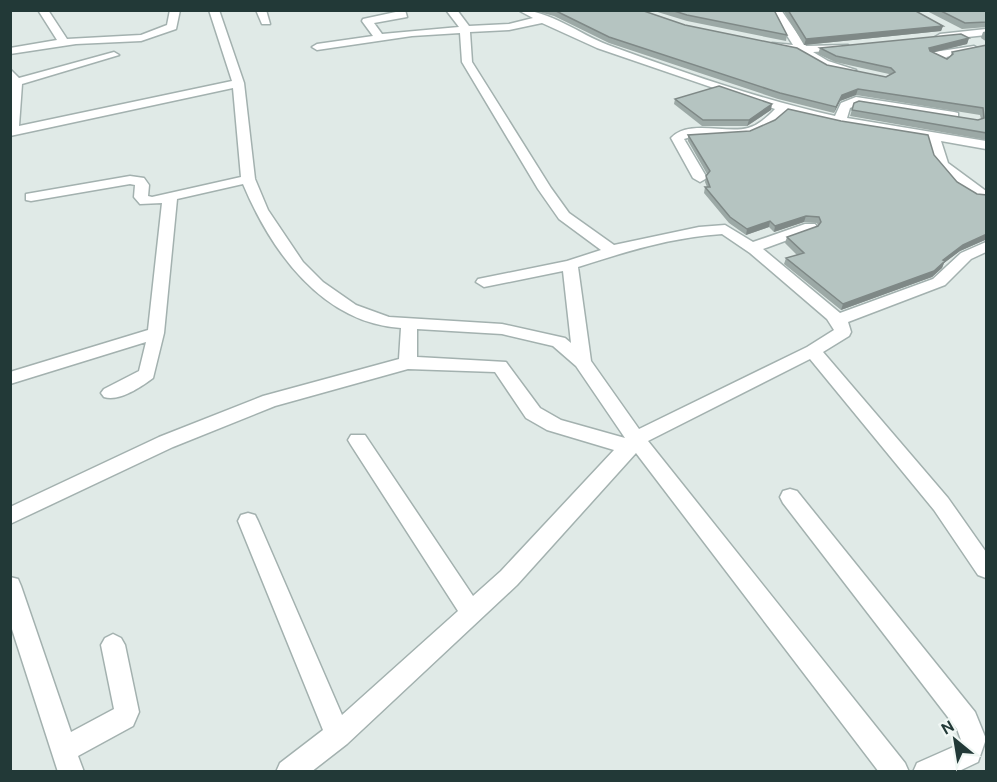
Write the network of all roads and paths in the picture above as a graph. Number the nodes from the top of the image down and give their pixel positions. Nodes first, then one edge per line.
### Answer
1 (43, 10) edge
2 (175, 10) edge
3 (214, 10) edge
4 (261, 10) edge
5 (399, 10) edge
6 (451, 10) edge
7 (523, 10) edge
8 (776, 10) edge
9 (540, 20) junction
10 (266, 22) dead end
11 (941, 25) edge
12 (465, 28) junction
13 (987, 32) edge
14 (961, 35) junction
15 (380, 38) junction
16 (927, 38) edge
17 (761, 42) edge
18 (64, 43) junction
19 (851, 46) edge
20 (317, 47) dead end
21 (801, 50) junction
22 (10, 51) edge
23 (114, 55) dead end
24 (944, 60) edge
25 (867, 75) edge
26 (13, 77) edge
27 (238, 83) junction
28 (783, 108) junction
29 (965, 118) edge
30 (840, 121) junction
31 (11, 132) edge
32 (934, 136) junction
33 (987, 145) edge
34 (700, 178) dead end
35 (248, 179) junction
36 (31, 197) dead end
37 (170, 197) junction
38 (987, 197) edge
39 (810, 226) edge
40 (987, 246) edge
41 (755, 250) junction
42 (612, 251) junction
43 (570, 266) junction
44 (484, 282) dead end
45 (838, 320) junction
46 (409, 324) junction
47 (156, 333) junction
48 (813, 351) junction
49 (582, 362) junction
50 (408, 363) junction
51 (10, 378) edge
52 (110, 393) dead end
53 (358, 440) dead end
54 (632, 443) junction
55 (790, 497) dead end
56 (10, 516) edge
57 (248, 521) dead end
58 (987, 569) edge
59 (10, 586) edge
60 (471, 612) junction
61 (113, 645) dead end
62 (338, 735) junction
63 (68, 760) edge
64 (289, 771) edge
65 (896, 771) edge
66 (926, 771) edge

1 - 18 street
2 - 18 street
3 - 27 street
4 - 10 street
5 - 15 street
6 - 12 street
7 - 9 street
8 - 21 street
9 - 12 street
9 - 28 street
11 - 14 street
12 - 15 street
12 - 42 street
13 - 14 street
14 - 16 street
14 - 24 street
15 - 20 street
17 - 21 street
18 - 22 street
19 - 21 street
21 - 25 street
23 - 26 street
26 - 31 street
27 - 31 street
27 - 35 street
28 - 30 street
28 - 34 street
29 - 30 street
30 - 32 street
32 - 33 street
32 - 38 street
35 - 37 street
35 - 46 street
36 - 37 street
37 - 47 street
39 - 41 street
40 - 45 street
41 - 42 street
41 - 45 street
42 - 43 street
43 - 44 street
43 - 49 street
45 - 48 street
46 - 49 street
46 - 50 street
47 - 51 street
47 - 52 street
48 - 54 street
48 - 58 street
49 - 54 street
50 - 54 street
50 - 56 street
53 - 60 street
54 - 60 street
54 - 65 street
55 - 66 street
57 - 62 street
59 - 63 street
60 - 62 street
61 - 63 street
62 - 64 street

